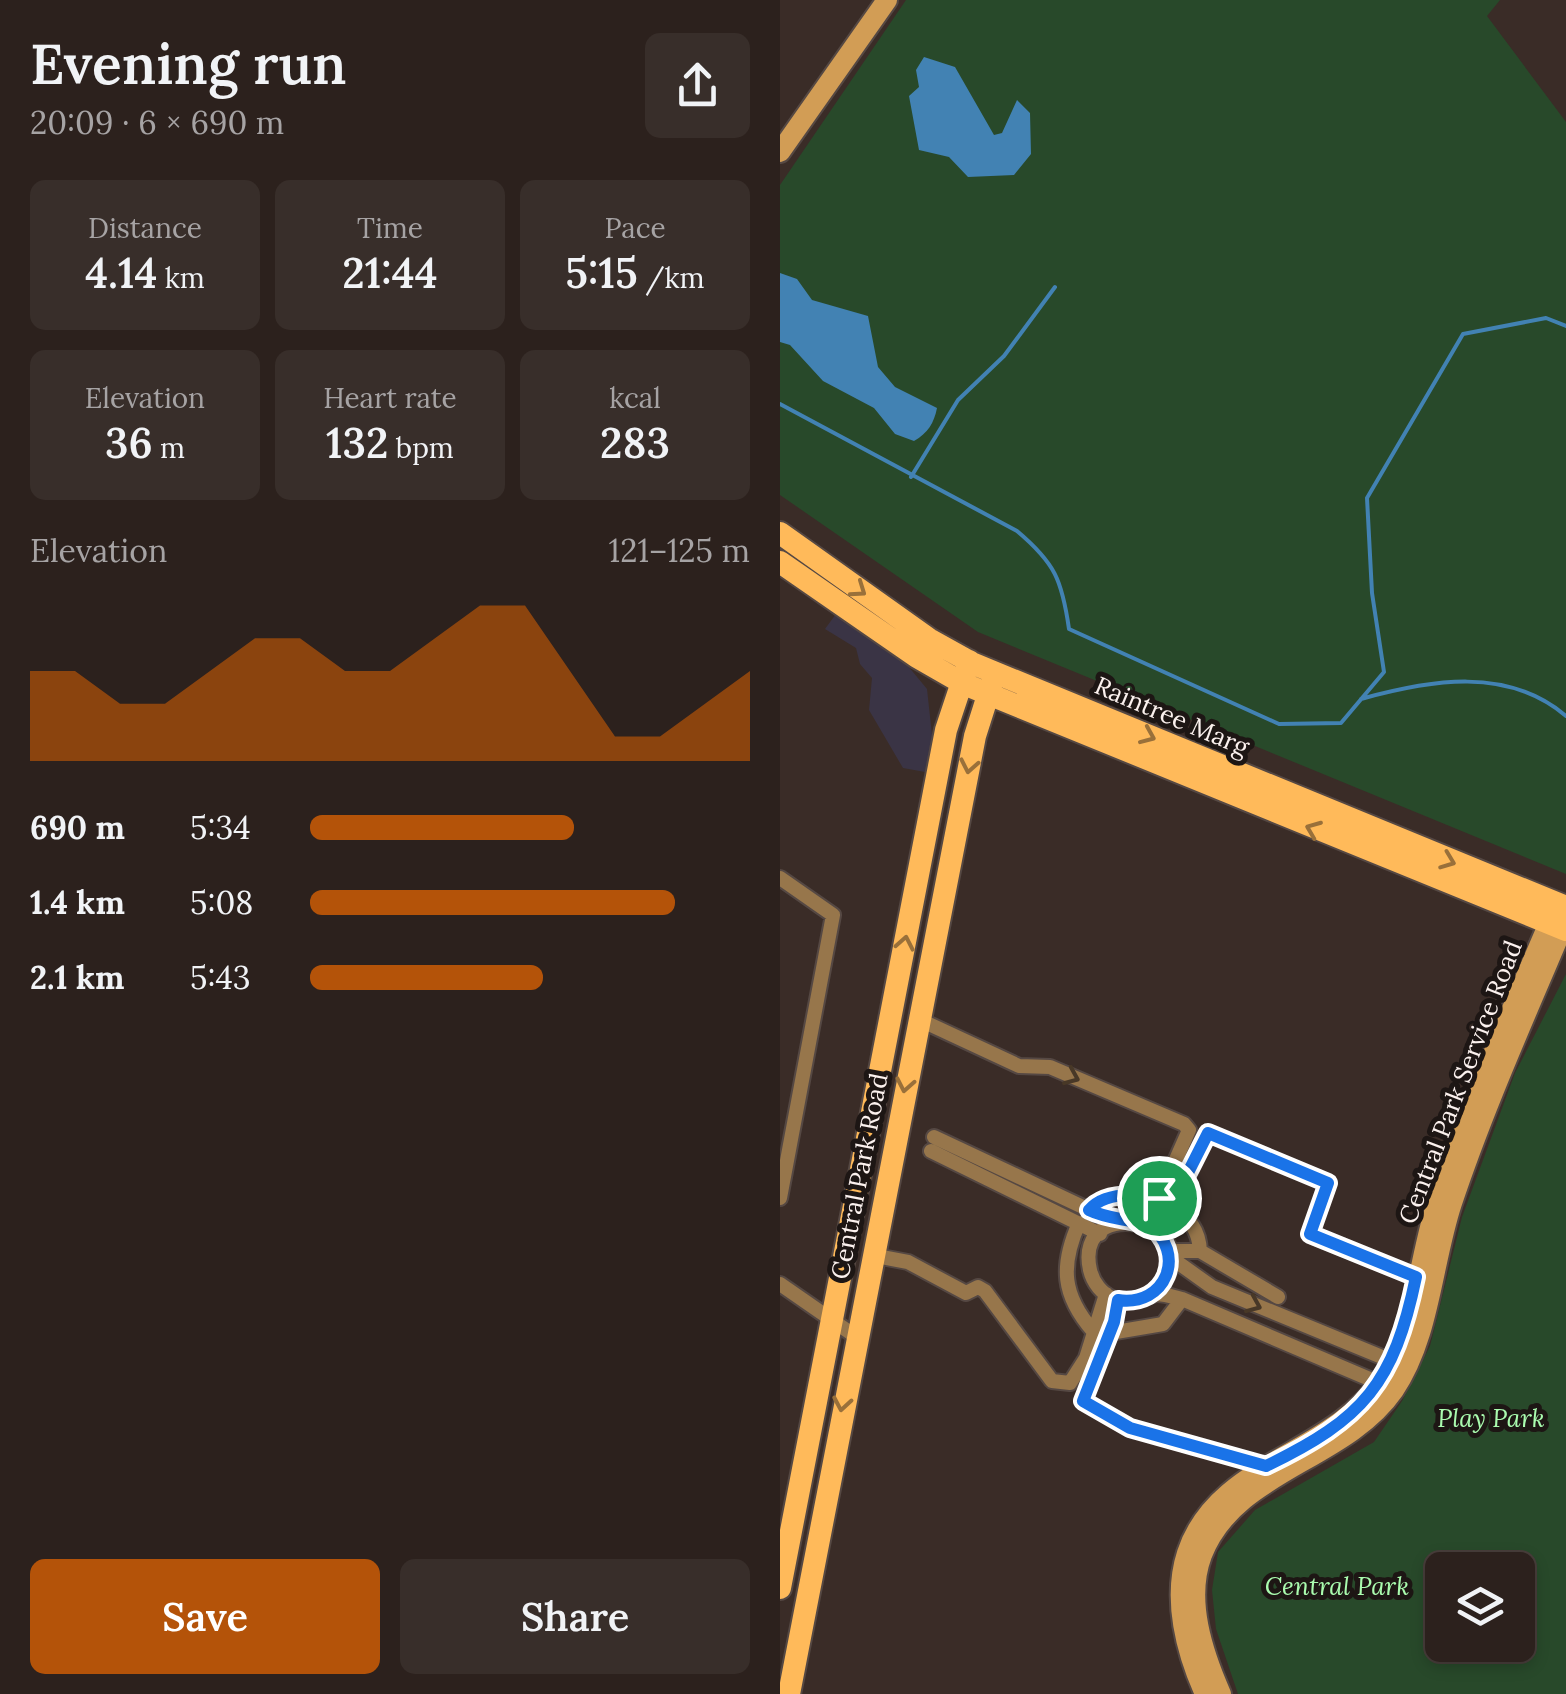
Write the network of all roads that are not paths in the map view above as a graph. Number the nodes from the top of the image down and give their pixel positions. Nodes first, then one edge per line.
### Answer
1 (887, 0) edge
2 (780, 152) edge
3 (780, 533) edge
4 (780, 562) edge
5 (964, 672) junction
6 (991, 683) junction
7 (780, 878) edge
8 (1561, 922) edge
9 (918, 1019) junction
10 (780, 1198) edge
11 (1159, 1198) junction
12 (1174, 1207) junction
13 (1089, 1210) junction
14 (1079, 1223) junction
15 (1116, 1223) junction
16 (1153, 1228) junction
17 (1100, 1234) junction
18 (1200, 1251) junction
19 (1169, 1254) junction
20 (871, 1255) junction
21 (1416, 1277) junction
22 (780, 1284) edge
23 (1155, 1293) junction
24 (1112, 1297) junction
25 (1278, 1297) dead end
26 (1182, 1299) junction
27 (832, 1320) junction
28 (1093, 1331) junction
29 (1110, 1333) junction
30 (855, 1336) junction
31 (1400, 1365) junction
32 (1387, 1387) junction
33 (1266, 1466) junction
34 (780, 1588) edge
35 (789, 1694) edge
36 (1205, 1694) edge
37 (1221, 1694) edge

1 - 2 street
3 -> 5 main road, Raintree Marg
4 - 5 main road, Raintree Marg
5 - 6 main road, Raintree Marg
27 -> 5 main road, Central Park Road
6 - 8 main road, Raintree Marg
6 -> 9 main road, Central Park Road
7 - 10 street
8 - 21 street, Central Park Service Road
8 - 31 street, Central Park Service Road
9 -> 11 street
9 -> 20 main road, Central Park Road
11 - 13 street
11 - 16 street
12 - 16 street
12 - 18 street
12 - 21 street
13 - 14 street
13 - 15 street
14 - 17 street
14 - 28 street
15 - 16 street
15 - 17 street
16 - 19 street
17 - 24 street
18 - 19 street
18 - 25 street
19 - 23 street
19 -> 31 street
20 - 28 street
20 - 30 main road, Central Park Road
21 - 31 street, Central Park Service Road
22 - 27 street
23 - 24 street
23 - 26 street
24 - 28 street
24 - 29 street
26 - 29 street
26 - 32 street
27 - 30 street
27 - 34 main road, Central Park Road
29 - 33 street
30 -> 35 main road, Central Park Road
31 - 32 street, Central Park Service Road
32 - 33 street, Central Park Service Road
32 - 37 street, Central Park Service Road
33 - 36 street, Central Park Service Road

